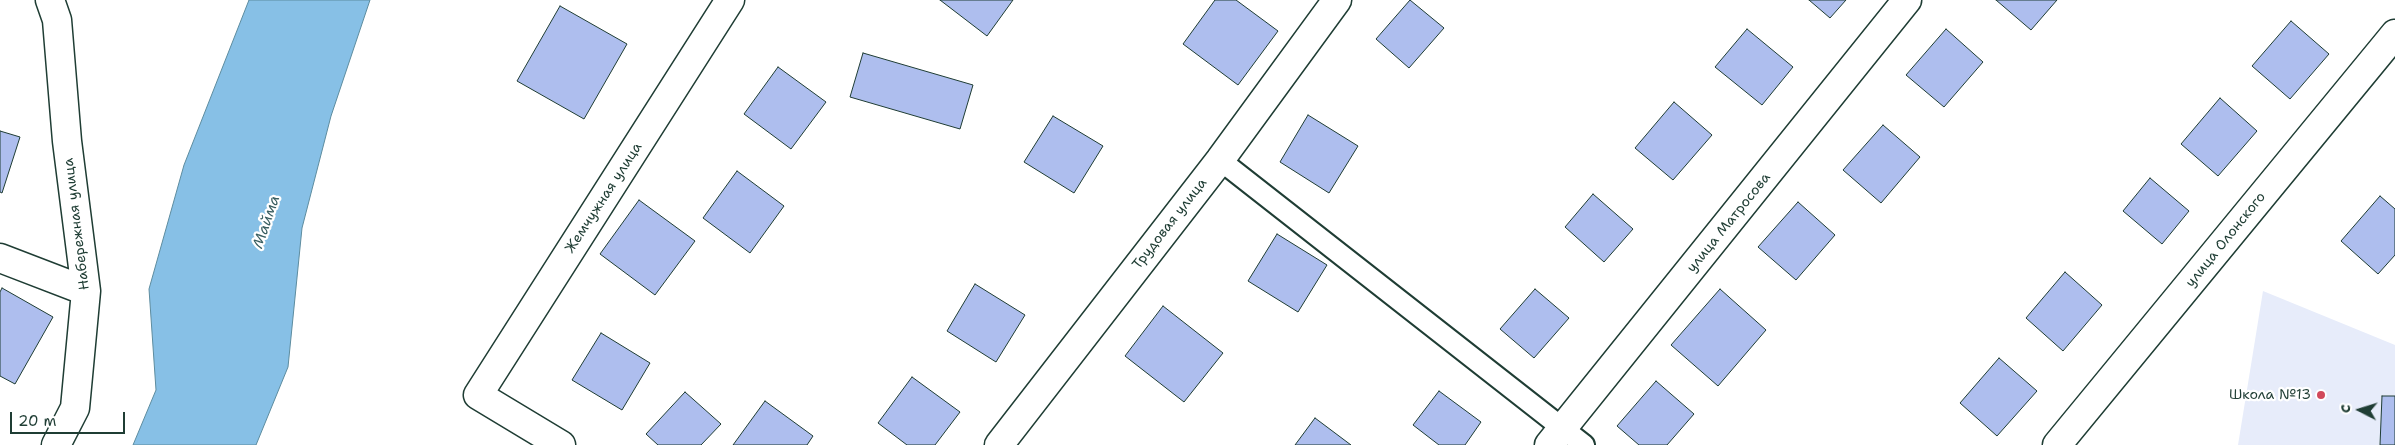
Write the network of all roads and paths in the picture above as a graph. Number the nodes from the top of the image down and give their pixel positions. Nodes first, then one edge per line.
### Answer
1 (50, 0) edge
2 (730, 0) edge
3 (1337, 0) edge
4 (1907, 0) edge
5 (2395, 34) edge
6 (1220, 160) junction
7 (0, 258) edge
8 (86, 291) junction
9 (1565, 440) edge
10 (56, 445) edge
11 (561, 445) edge
12 (999, 445) edge
13 (2057, 445) edge

1 - 8 street, Набережная улица
2 - 11 street, Жемчужная улица
3 - 6 street, Трудовая улица
4 - 9 street, улица Матросова
5 - 13 street, улица Олонского
6 - 9 lane
6 - 12 street, Трудовая улица
7 - 8 street
8 - 10 street, Набережная улица

